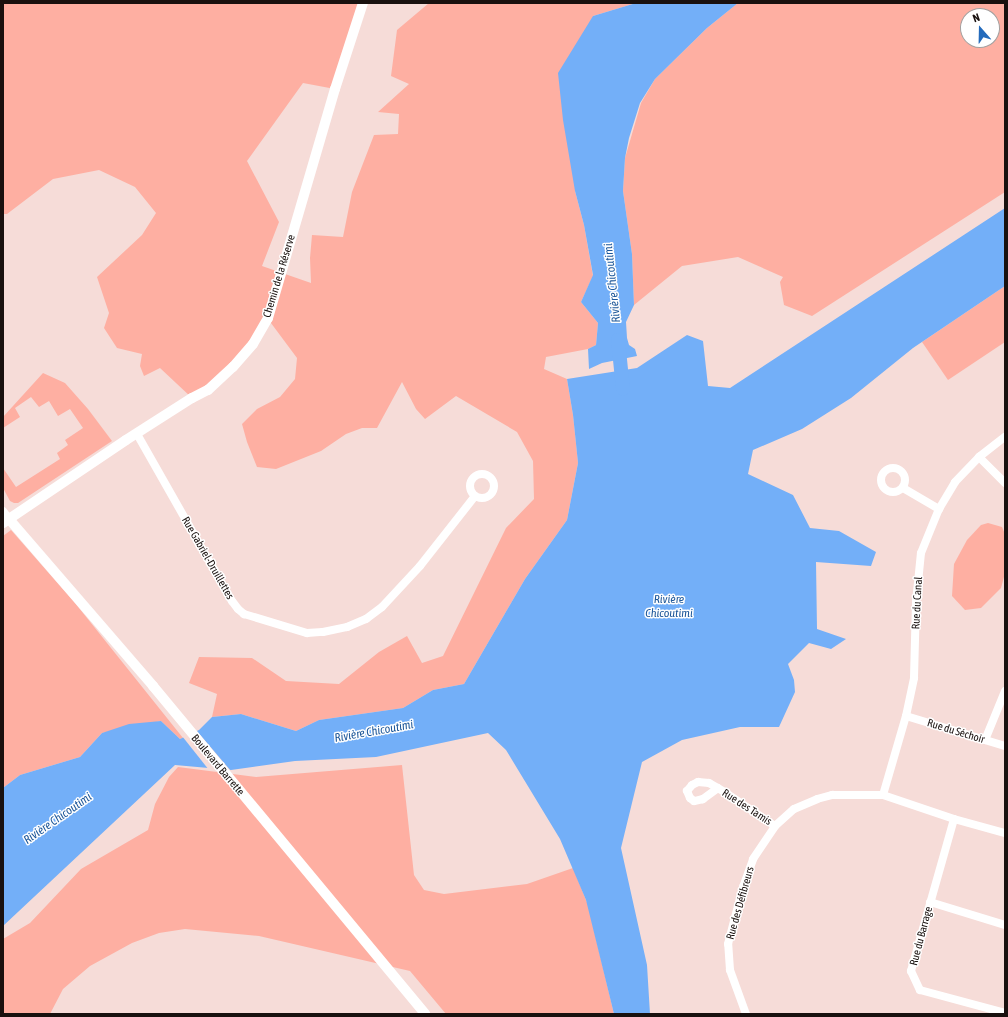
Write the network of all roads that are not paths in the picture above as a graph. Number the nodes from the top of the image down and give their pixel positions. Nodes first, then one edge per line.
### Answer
1 (363, 3) edge
2 (137, 434) junction
3 (1005, 437) edge
4 (979, 457) junction
5 (1005, 483) edge
6 (903, 488) dead end
7 (475, 496) dead end
8 (938, 509) junction
9 (5, 518) edge
10 (1005, 691) edge
11 (906, 716) junction
12 (985, 740) junction
13 (1005, 746) edge
14 (718, 788) dead end
15 (883, 795) junction
16 (954, 819) junction
17 (775, 826) junction
18 (1005, 833) edge
19 (930, 902) junction
20 (1005, 925) edge
21 (425, 1014) edge
22 (746, 1014) edge
23 (1005, 1014) edge

1 - 2 street, Chemin de la Réserve
2 - 7 street, Rue Gabriel-Druillettes
2 - 9 street, Chemin de la Réserve
3 - 4 street, Rue du Canal
4 - 5 street
4 - 8 street, Rue du Canal
6 - 8 street
8 - 11 street, Rue du Canal
9 - 21 street, Boulevard Barrette
10 - 12 street
11 - 12 street, Rue du Séchoir
11 - 15 street, Rue du Canal
12 - 13 street, Rue du Séchoir
14 - 17 street, Rue des Tamis
15 - 16 street, Rue des Défibreurs
15 - 17 street, Rue des Défibreurs
16 - 18 street, Rue des Défibreurs
16 - 19 street, Rue du Barrage
17 - 22 street, Rue des Défibreurs
19 - 20 street
19 - 23 street, Rue du Barrage

